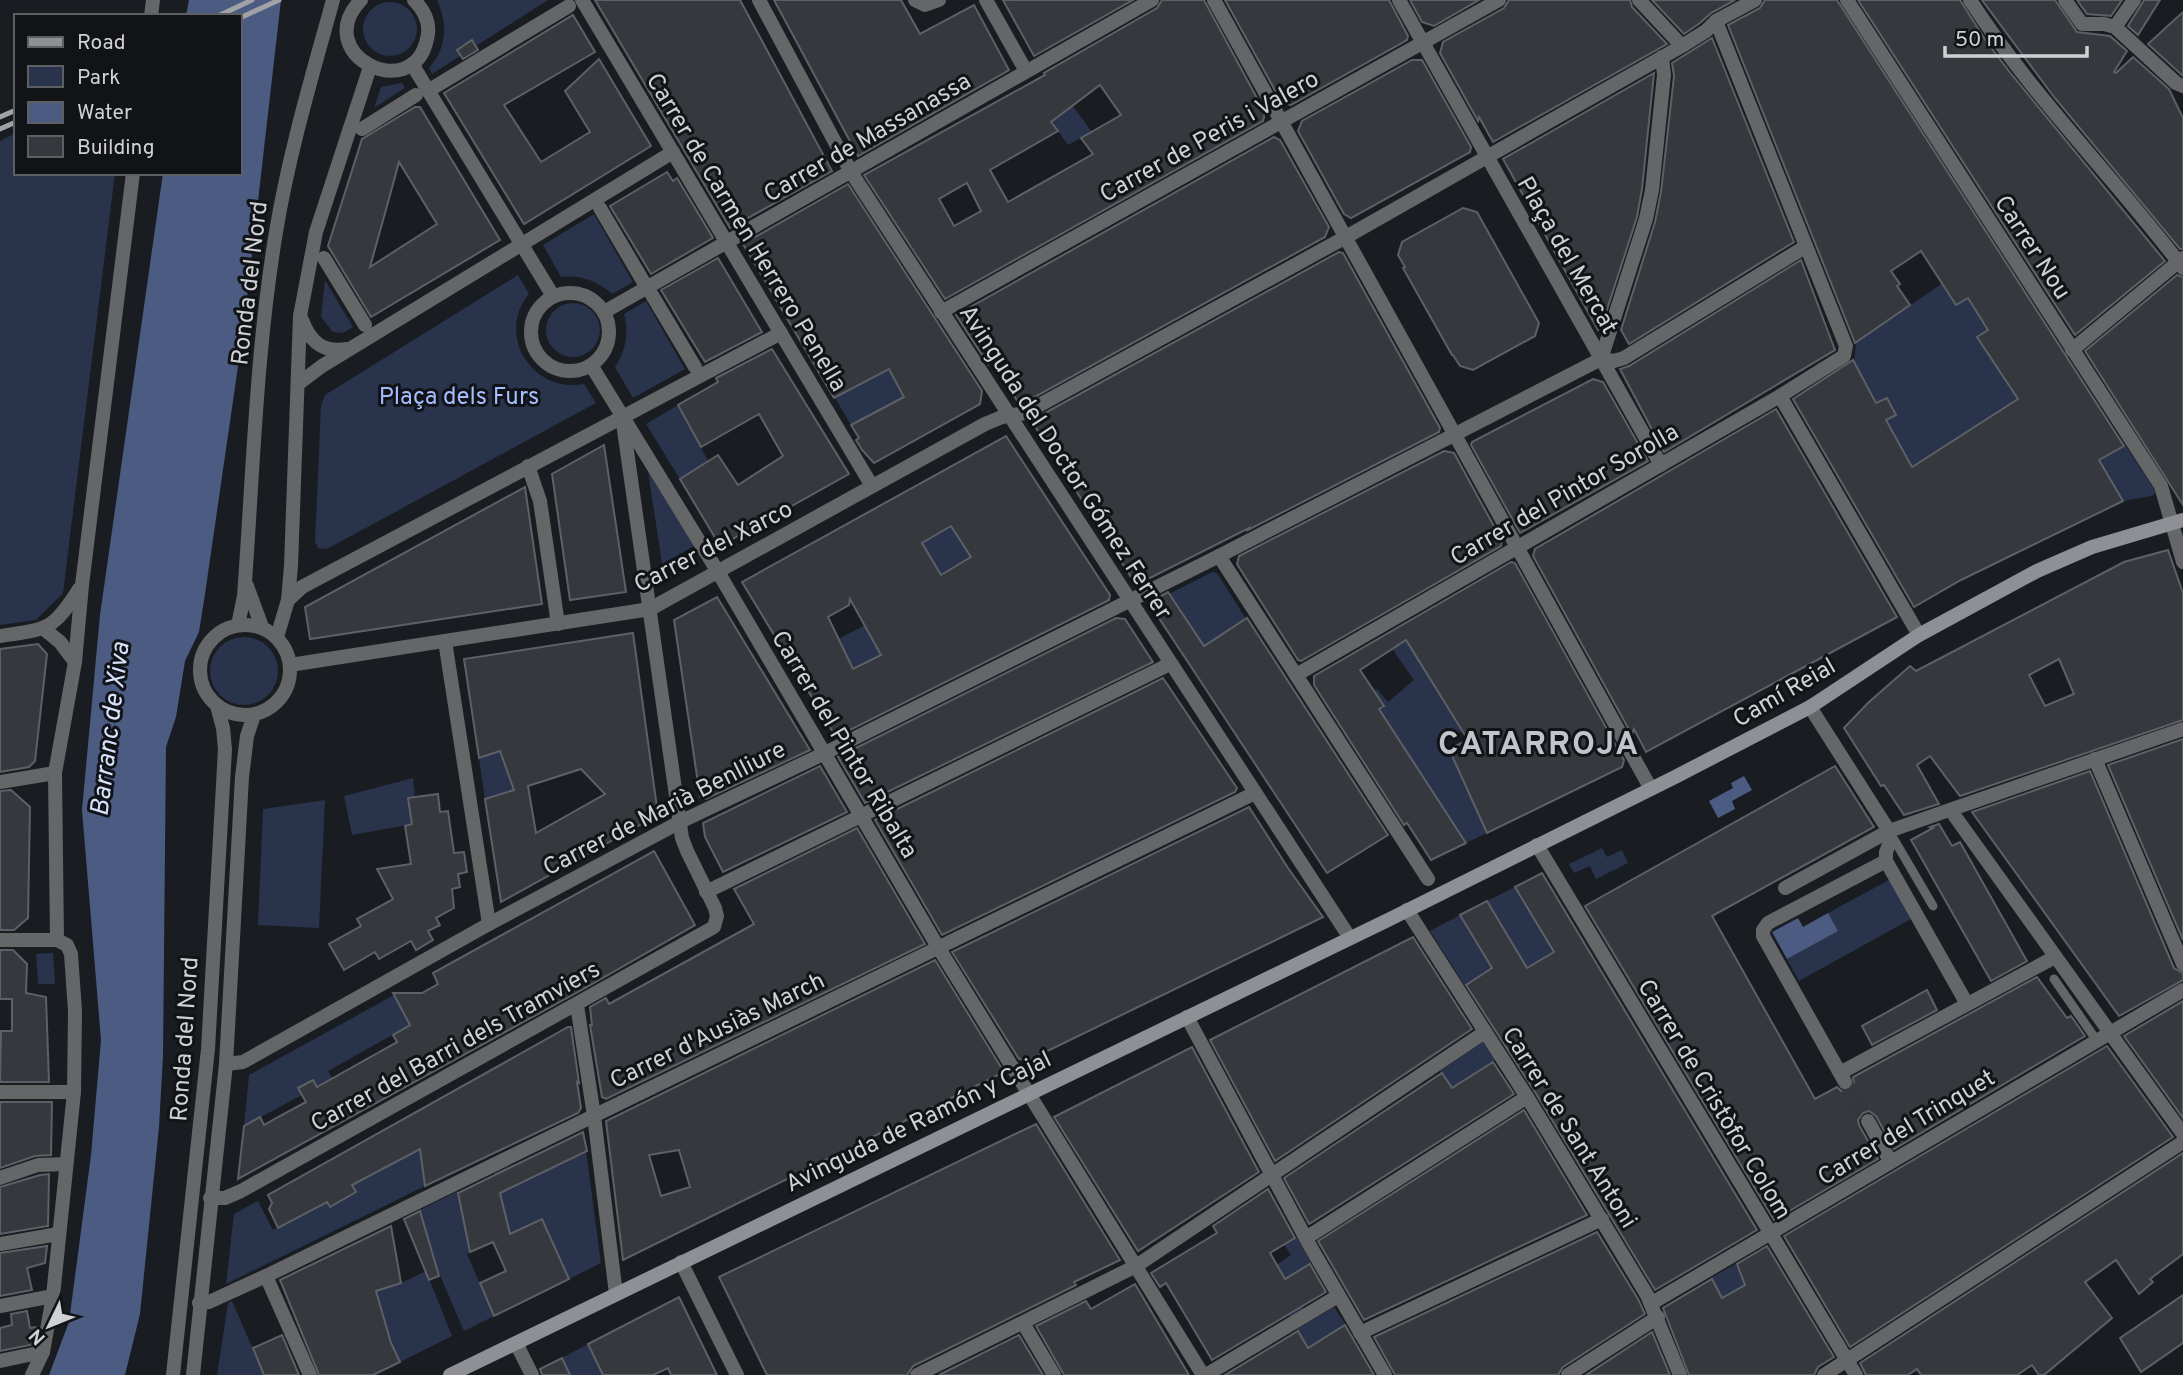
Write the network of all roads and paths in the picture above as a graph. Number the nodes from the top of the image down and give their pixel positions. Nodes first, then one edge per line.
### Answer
1 (333, 0) edge
2 (361, 0) edge
3 (759, 0) edge
4 (915, 0) edge
5 (939, 0) edge
6 (986, 0) edge
7 (1152, 0) edge
8 (1214, 0) edge
9 (1399, 0) edge
10 (1499, 0) edge
11 (1639, 0) edge
12 (1755, 0) edge
13 (1847, 0) edge
14 (1970, 0) edge
15 (2065, 0) edge
16 (2134, 0) edge
17 (419, 2) edge
18 (576, 3) edge
19 (1716, 22) junction
20 (2115, 27) junction
21 (1423, 42) junction
22 (1682, 46) junction
23 (1662, 57) junction
24 (412, 64) junction
25 (1022, 64) dead end
26 (370, 67) junction
27 (436, 86) dead end
28 (2183, 86) edge
29 (416, 95) dead end
30 (1282, 122) junction
31 (362, 129) dead end
32 (673, 152) junction
33 (1486, 157) junction
34 (851, 172) junction
35 (133, 175) edge
36 (600, 208) dead end
37 (1346, 237) junction
38 (727, 243) junction
39 (522, 244) junction
40 (1805, 247) junction
41 (324, 258) dead end
42 (2182, 263) edge
43 (643, 281) dead end
44 (652, 295) dead end
45 (554, 296) junction
46 (604, 312) junction
47 (942, 312) junction
48 (300, 316) junction
49 (365, 325) dead end
50 (781, 333) junction
51 (355, 347) junction
52 (2072, 350) junction
53 (1601, 359) junction
54 (591, 365) junction
55 (695, 367) dead end
56 (298, 384) junction
57 (1780, 396) junction
58 (1009, 416) junction
59 (622, 417) junction
60 (1456, 435) junction
61 (1661, 465) junction
62 (528, 466) junction
63 (872, 486) junction
64 (2177, 522) edge
65 (1517, 548) junction
66 (1219, 556) junction
67 (2183, 562) edge
68 (291, 566) junction
69 (718, 572) junction
70 (321, 577) junction
71 (245, 578) junction
72 (82, 585) junction
73 (288, 600) junction
74 (1128, 600) junction
75 (650, 609) junction
76 (558, 624) junction
77 (238, 625) junction
78 (261, 628) junction
79 (44, 629) junction
80 (1919, 635) junction
81 (0, 636) edge
82 (277, 638) junction
83 (445, 641) junction
84 (75, 662) junction
85 (1170, 664) junction
86 (290, 665) junction
87 (1296, 675) junction
88 (217, 706) junction
89 (1810, 707) junction
90 (254, 715) junction
91 (2183, 729) edge
92 (824, 754) junction
93 (2095, 760) junction
94 (55, 774) junction
95 (0, 782) edge
96 (1651, 789) junction
97 (1255, 793) junction
98 (1952, 812) junction
99 (860, 816) junction
100 (680, 822) junction
101 (1890, 836) junction
102 (1536, 845) junction
103 (1886, 861) junction
104 (1428, 879) dead end
105 (1785, 888) dead end
106 (706, 892) junction
107 (1933, 906) dead end
108 (1407, 910) junction
109 (489, 924) junction
110 (1350, 938) junction
111 (0, 940) edge
112 (57, 940) junction
113 (938, 947) junction
114 (2055, 957) junction
115 (2183, 964) edge
116 (2054, 979) dead end
117 (2183, 990) edge
118 (1967, 1004) junction
119 (577, 1005) junction
120 (1187, 1017) junction
121 (2108, 1030) junction
122 (1485, 1032) junction
123 (2097, 1041) junction
124 (226, 1065) junction
125 (0, 1092) edge
126 (74, 1092) junction
127 (1029, 1093) junction
128 (1527, 1097) junction
129 (594, 1116) junction
130 (1868, 1121) tunnel mouth
131 (2183, 1134) edge
132 (2183, 1142) edge
133 (1888, 1157) dead end
134 (66, 1164) junction
135 (1271, 1176) junction
136 (0, 1178) edge
137 (210, 1198) junction
138 (1602, 1219) junction
139 (58, 1234) junction
140 (1770, 1234) junction
141 (1306, 1238) junction
142 (0, 1244) edge
143 (681, 1262) junction
144 (1136, 1266) junction
145 (266, 1276) junction
146 (616, 1294) junction
147 (53, 1296) junction
148 (1338, 1296) junction
149 (199, 1303) junction
150 (1652, 1303) junction
151 (0, 1306) edge
152 (1658, 1317) junction
153 (1023, 1323) junction
154 (1360, 1333) junction
155 (516, 1343) junction
156 (43, 1352) junction
157 (1847, 1360) junction
158 (0, 1361) edge
159 (32, 1375) edge
160 (173, 1375) edge
161 (192, 1375) edge
162 (310, 1375) edge
163 (450, 1375) edge
164 (532, 1375) edge
165 (737, 1375) edge
166 (917, 1375) edge
167 (1054, 1375) edge
168 (1204, 1375) edge
169 (1385, 1375) edge
170 (1568, 1375) edge
171 (1680, 1375) edge
172 (1824, 1375) edge
173 (1856, 1375) edge

1 - 71 street, Ronda del Nord
2 - 26 street
3 - 34 street, Avinguda del Doctor Gómez Ferrer
4 - 5 street
6 - 25 street
7 - 34 street, Carrer de Massanassa
8 - 30 street
9 - 21 street, Plaça del Mercat
10 - 21 street, Carrer de Peris i Valero
11 - 22 street
12 - 19 street
13 - 52 street, Carrer Nou
14 - 42 street
15 - 20 street
16 - 20 street
17 - 24 street
18 - 27 street
18 - 32 street, Carrer de Carmen Herrero Penella
19 - 22 street
19 - 40 street
20 - 28 street
21 - 30 street, Carrer de Peris i Valero
21 - 33 street, Plaça del Mercat
22 - 23 street
23 - 33 street
23 - 53 street
24 - 26 street
24 - 39 street
26 - 48 street
29 - 31 street
30 - 37 street
30 - 47 street, Carrer de Peris i Valero
32 - 38 street, Carrer de Carmen Herrero Penella
32 - 39 street
33 - 37 street
33 - 53 street, Plaça del Mercat
34 - 38 street, Carrer de Massanassa
34 - 47 street, Avinguda del Doctor Gómez Ferrer
35 - 72 street
36 - 43 street
37 - 58 street, Carrer del Xarco
37 - 60 street
38 - 46 street, Carrer de Massanassa
38 - 50 street, Carrer de Carmen Herrero Penella
39 - 45 street
39 - 51 street
40 - 53 street
40 - 57 street, Carrer del Pintor Sorolla
41 - 49 street
42 - 52 street
44 - 55 street
45 - 46 street
45 - 54 street
46 - 54 street
47 - 58 street, Avinguda del Doctor Gómez Ferrer
48 - 51 street
48 - 56 street
50 - 59 street
50 - 63 street, Carrer de Carmen Herrero Penella
51 - 56 street
52 - 64 street, Carrer Nou
53 - 60 street, Plaça del Mercat
53 - 61 street
54 - 59 street
56 - 68 street
57 - 61 street, Carrer del Pintor Sorolla
57 - 80 street
58 - 63 street, Carrer del Xarco
58 - 74 street, Avinguda del Doctor Gómez Ferrer
59 - 62 street
59 - 69 street, Carrer del Pintor Ribalta
59 - 75 street
60 - 65 street
60 - 66 street, Plaça del Mercat
61 - 65 street, Carrer del Pintor Sorolla
62 - 70 street
62 - 76 street
63 - 69 street, Carrer del Xarco
64 - 67 street, Carrer Nou
64 - 80 street, Camí Reial
65 - 87 street, Carrer del Pintor Sorolla
65 - 96 street
66 - 74 street, Carrer de Marià Benlliure
66 - 87 street
68 - 70 street
68 - 73 street
69 - 75 street, Carrer del Xarco
69 - 92 street, Carrer del Pintor Ribalta
70 - 73 street
71 - 77 street, Ronda del Nord
71 - 78 street, Ronda del Nord
72 - 79 street
72 - 84 street
73 - 82 street
74 - 85 street, Avinguda del Doctor Gómez Ferrer
74 - 92 street, Carrer de Marià Benlliure
75 - 76 street, Carrer del Xarco
75 - 100 street
76 - 83 street, Carrer del Xarco
77 - 78 street
77 - 88 street
78 - 82 street
79 - 81 street
79 - 84 street
80 - 89 street, Camí Reial
82 - 86 street
83 - 86 street, Carrer del Xarco
83 - 109 street
84 - 94 street
85 - 97 street, Avinguda del Doctor Gómez Ferrer
85 - 99 street
86 - 90 street
87 - 104 street
88 - 90 street
88 - 160 street, Ronda del Nord
89 - 96 street, Camí Reial
89 - 101 street
90 - 124 street, Ronda del Nord
91 - 93 street
92 - 99 street, Carrer del Pintor Ribalta
92 - 100 street, Carrer de Marià Benlliure
93 - 98 street
93 - 115 street
94 - 95 street
94 - 112 street
96 - 102 street, Camí Reial
97 - 110 street, Avinguda del Doctor Gómez Ferrer
97 - 113 street, Carrer d'Ausiàs March
98 - 101 street
98 - 114 street
99 - 106 street
99 - 113 street, Carrer del Pintor Ribalta
100 - 106 street
100 - 109 street, Carrer de Marià Benlliure
101 - 103 street
101 - 105 street
101 - 107 lane
102 - 108 street, Camí Reial
102 - 140 street, Carrer de Cristòfor Colom
103 - 118 street
103 - 118 street
106 - 119 street, Carrer del Barri dels Tramviers
108 - 110 street, Avinguda de Ramón y Cajal
108 - 122 street, Carrer de Sant Antoni
109 - 124 street, Carrer de Marià Benlliure
110 - 120 street, Avinguda de Ramón y Cajal
111 - 112 street
112 - 126 street
113 - 127 street, Carrer del Pintor Ribalta
113 - 129 street, Carrer d'Ausiàs March
114 - 118 street
114 - 121 street
116 - 123 lane
117 - 121 street, Carrer del Trinquet
119 - 129 street
119 - 137 street, Carrer del Barri dels Tramviers
120 - 127 street, Avinguda de Ramón y Cajal
120 - 135 street
121 - 123 street, Carrer del Trinquet
121 - 131 street
122 - 128 street, Carrer de Sant Antoni
122 - 135 street
123 - 140 street, Carrer del Trinquet
124 - 137 street, Ronda del Nord
125 - 126 street
126 - 134 street
127 - 143 street, Avinguda de Ramón y Cajal
127 - 144 street, Carrer del Pintor Ribalta
128 - 138 street, Carrer de Sant Antoni
128 - 141 street
129 - 145 street, Carrer d'Ausiàs March
129 - 146 street
130 - 133 street
132 - 157 street
134 - 136 street
134 - 139 street
135 - 141 street
135 - 144 street
137 - 149 street, Ronda del Nord
138 - 150 street, Carrer de Sant Antoni
138 - 154 street
139 - 142 street
139 - 147 street
140 - 150 street, Carrer del Trinquet
140 - 157 street, Carrer de Cristòfor Colom
141 - 148 street
143 - 146 street, Avinguda de Ramón y Cajal
143 - 165 street
144 - 153 street
144 - 168 street, Carrer del Pintor Ribalta
145 - 149 street, Carrer d'Ausiàs March
145 - 162 street
146 - 155 street, Avinguda de Ramón y Cajal
147 - 151 street
147 - 156 street
148 - 154 street
148 - 168 street
149 - 161 street, Ronda del Nord
150 - 152 street, Carrer de Sant Antoni
152 - 170 street
152 - 171 street, Carrer de Sant Antoni
153 - 166 street
153 - 167 street
154 - 169 street
155 - 163 street, Avinguda de Ramón y Cajal
155 - 164 street
156 - 158 street
156 - 159 street
157 - 172 street
157 - 173 street, Carrer de Cristòfor Colom

